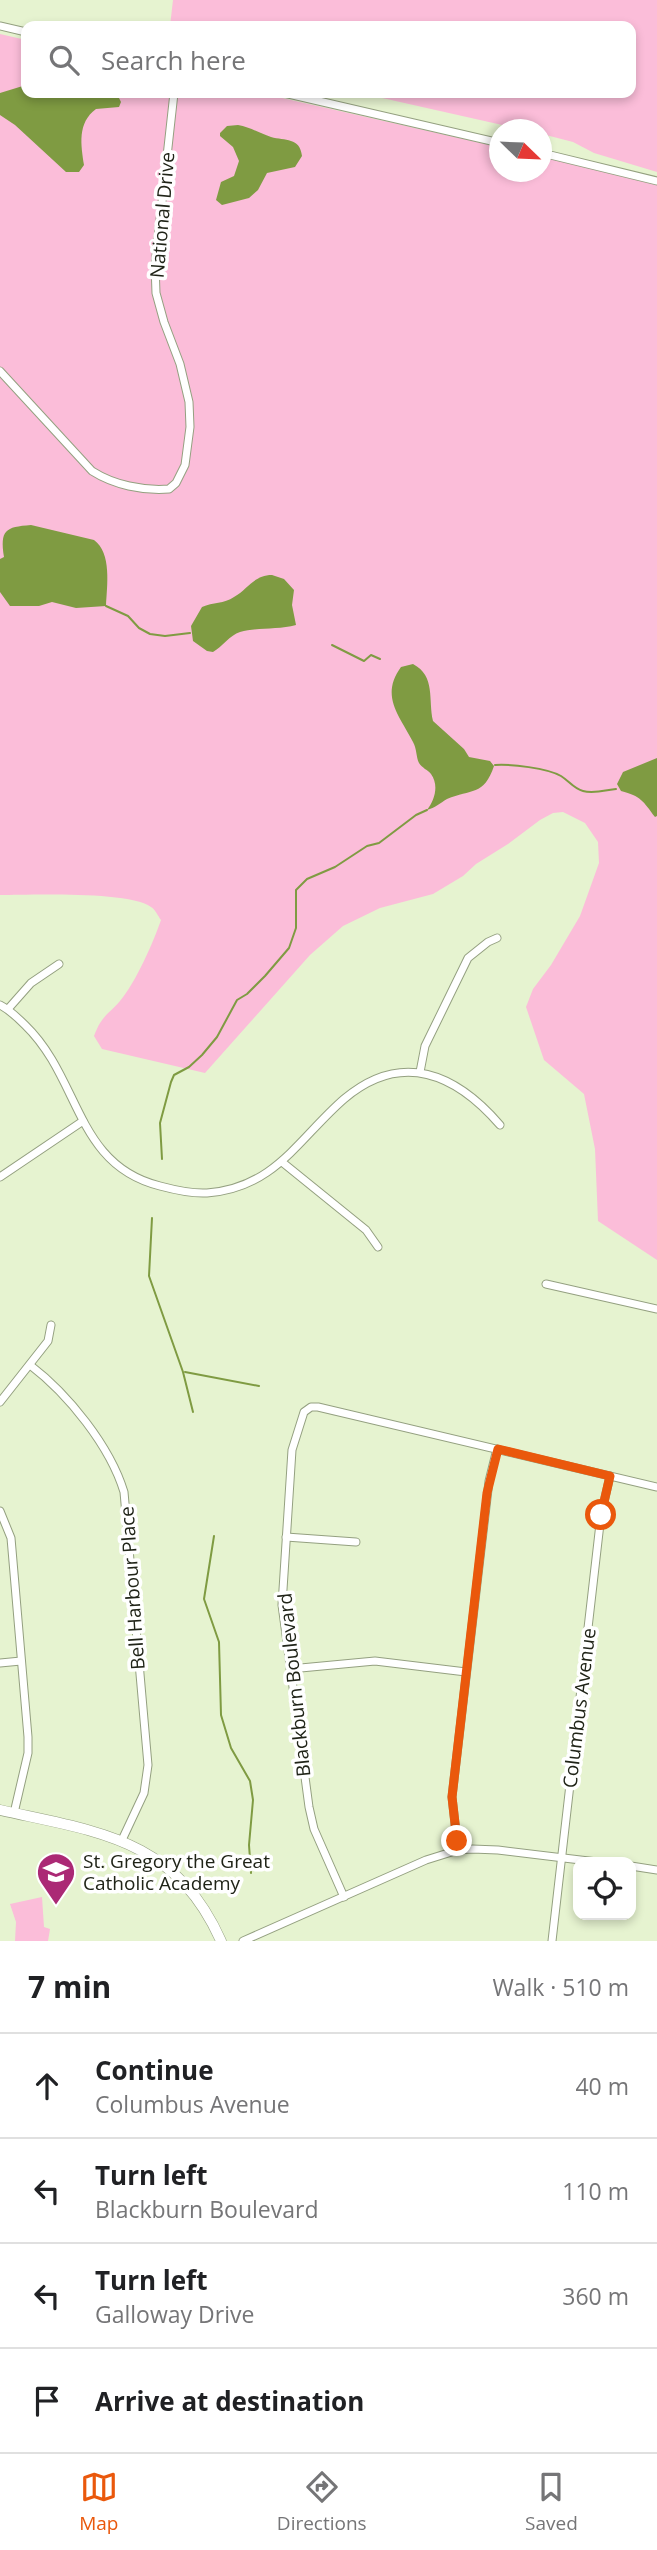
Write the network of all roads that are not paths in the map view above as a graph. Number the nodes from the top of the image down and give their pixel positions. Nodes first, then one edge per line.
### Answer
1 (0, 26) edge
2 (21, 31) edge
3 (173, 98) edge
4 (306, 98) edge
5 (489, 141) edge
6 (552, 156) edge
7 (657, 181) edge
8 (0, 371) edge
9 (497, 938) dead end
10 (58, 964) dead end
11 (4, 1007) edge
12 (420, 1072) junction
13 (83, 1121) junction
14 (500, 1125) dead end
15 (282, 1162) junction
16 (0, 1177) edge
17 (378, 1247) dead end
18 (546, 1284) dead end
19 (657, 1310) edge
20 (51, 1325) dead end
21 (30, 1365) junction
22 (0, 1402) edge
23 (498, 1449) junction
24 (610, 1476) junction
25 (657, 1487) edge
26 (0, 1511) edge
27 (286, 1537) junction
28 (356, 1542) dead end
29 (21, 1661) junction
30 (0, 1663) edge
31 (290, 1669) junction
32 (466, 1672) junction
33 (0, 1810) edge
34 (14, 1813) junction
35 (122, 1840) junction
36 (458, 1850) junction
37 (561, 1858) junction
38 (573, 1859) edge
39 (636, 1867) edge
40 (657, 1870) edge
41 (344, 1897) junction
42 (221, 1941) edge
43 (243, 1941) edge
44 (552, 1941) edge

1 - 2 street
3 - 8 street, National Drive
4 - 5 street
6 - 7 street
9 - 12 street
10 - 11 street
11 - 13 street
12 - 14 street
12 - 15 street
13 - 15 street
13 - 16 street
15 - 17 street
18 - 19 street
20 - 21 street
21 - 22 street
21 - 35 street, Bell Harbour Place
23 - 24 street, Blackburn Boulevard
23 - 27 street, Blackburn Boulevard
23 - 32 street
24 - 25 street, Blackburn Boulevard
24 - 37 street, Columbus Avenue
26 - 29 street
27 - 28 street
27 - 31 street, Blackburn Boulevard
29 - 30 street
29 - 34 street
31 - 32 street
31 - 41 street, Blackburn Boulevard
32 - 36 street
33 - 34 street
34 - 35 street
35 - 42 street
36 - 37 street
36 - 41 street
37 - 38 street
37 - 44 street, Columbus Avenue
39 - 40 street
41 - 43 street

